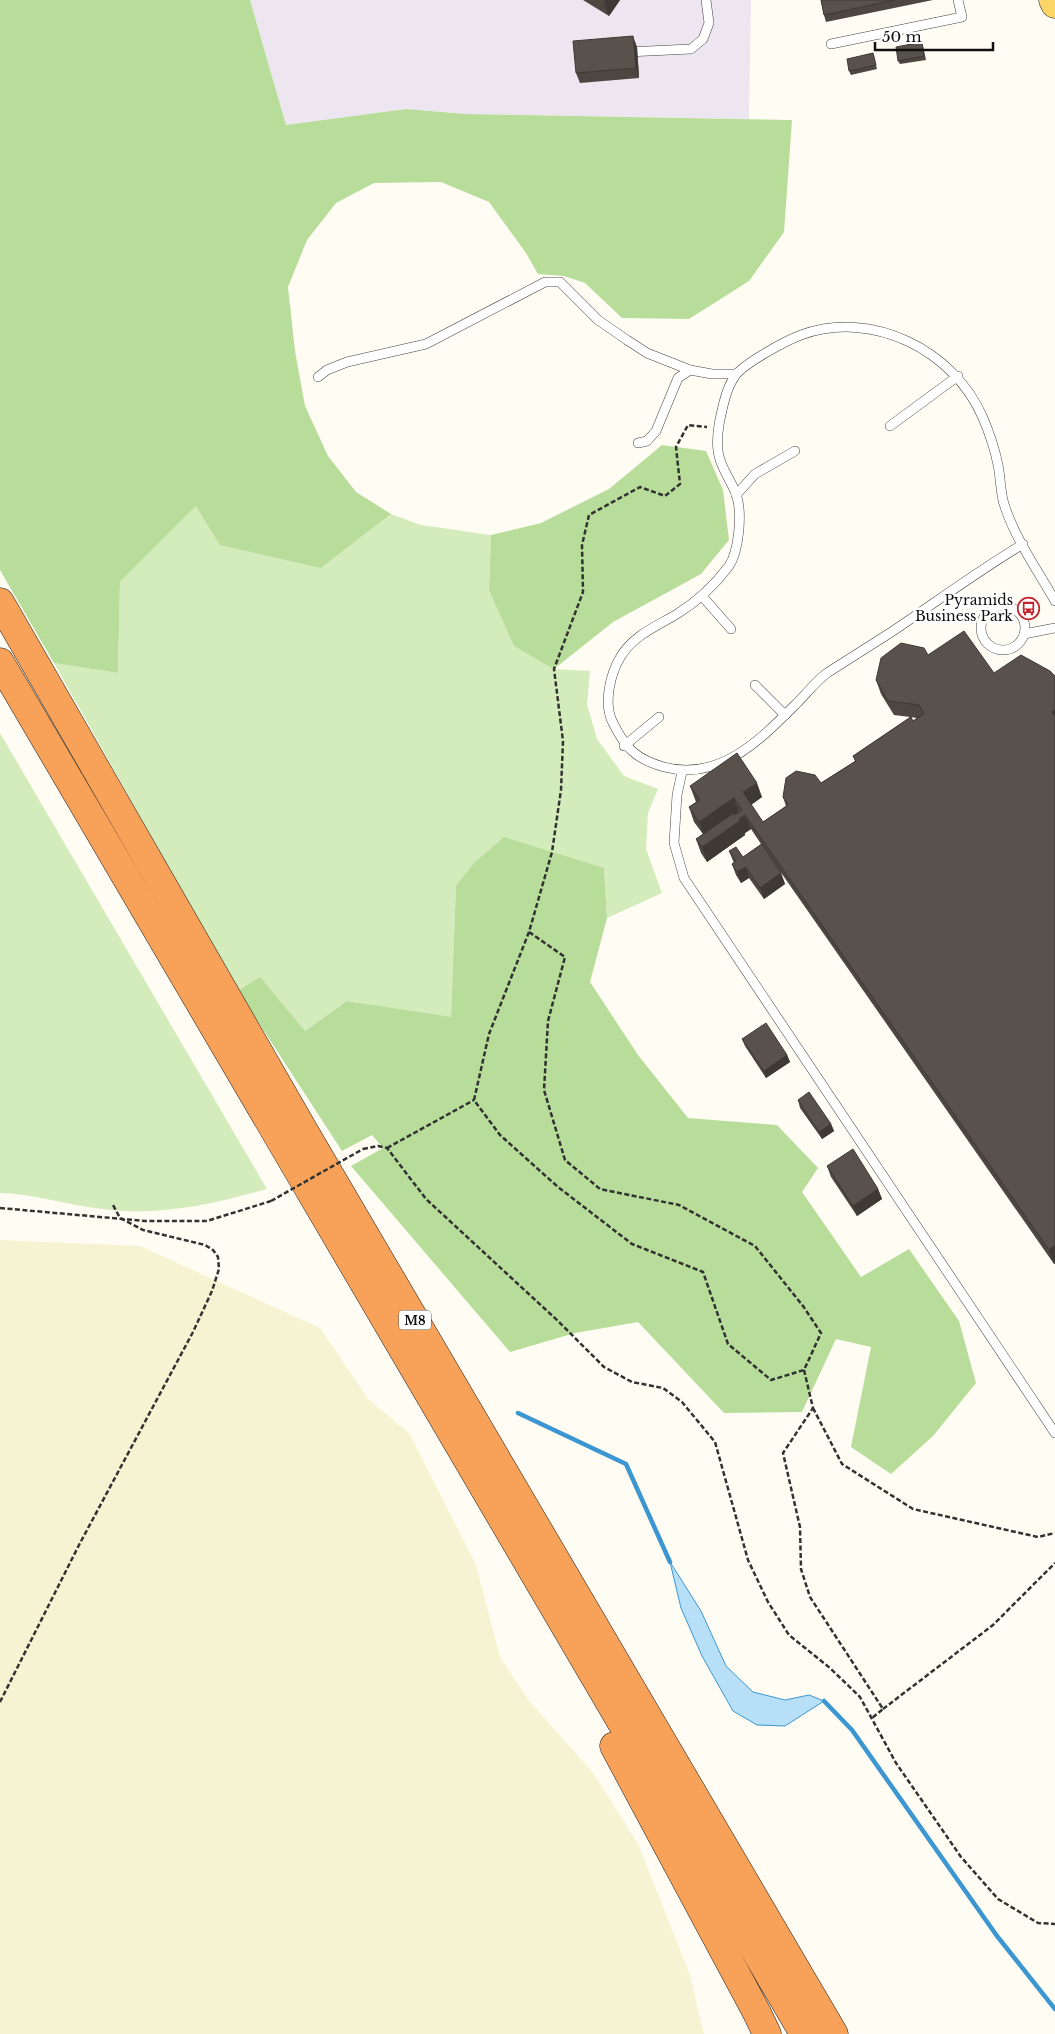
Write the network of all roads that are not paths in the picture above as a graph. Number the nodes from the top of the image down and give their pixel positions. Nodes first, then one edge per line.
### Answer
1 (706, 0) edge
2 (958, 0) edge
3 (1054, 0) edge
4 (1055, 4) edge
5 (831, 44) dead end
6 (617, 53) edge
7 (690, 370) junction
8 (736, 374) junction
9 (958, 376) junction
10 (318, 377) dead end
11 (890, 426) dead end
12 (638, 443) dead end
13 (795, 451) dead end
14 (736, 495) junction
15 (1022, 544) junction
16 (702, 596) junction
17 (1055, 601) edge
18 (0, 602) edge
19 (1055, 628) edge
20 (731, 629) dead end
21 (1024, 634) junction
22 (0, 662) edge
23 (755, 685) dead end
24 (785, 714) junction
25 (659, 717) dead end
26 (624, 746) junction
27 (682, 772) junction
28 (312, 1195) junction
29 (1055, 1433) edge
30 (767, 2034) edge
31 (804, 2034) edge
32 (834, 2034) edge

1 - 6 lane
2 - 5 lane
3 - 4 main road
7 - 8 lane
7 - 10 lane
7 - 12 lane
8 - 9 lane
8 - 14 lane
9 - 11 lane
9 - 15 lane
13 - 14 lane
14 - 16 lane
15 - 17 lane
15 - 24 lane
16 - 20 lane
16 - 26 lane
18 - 32 highway, M8
19 - 21 lane
21 - 21 lane
22 - 28 highway, M8
23 - 24 lane
24 - 27 lane
25 - 26 lane
26 - 27 lane
27 - 29 lane
28 - 30 highway, M8
28 - 31 highway, M8

